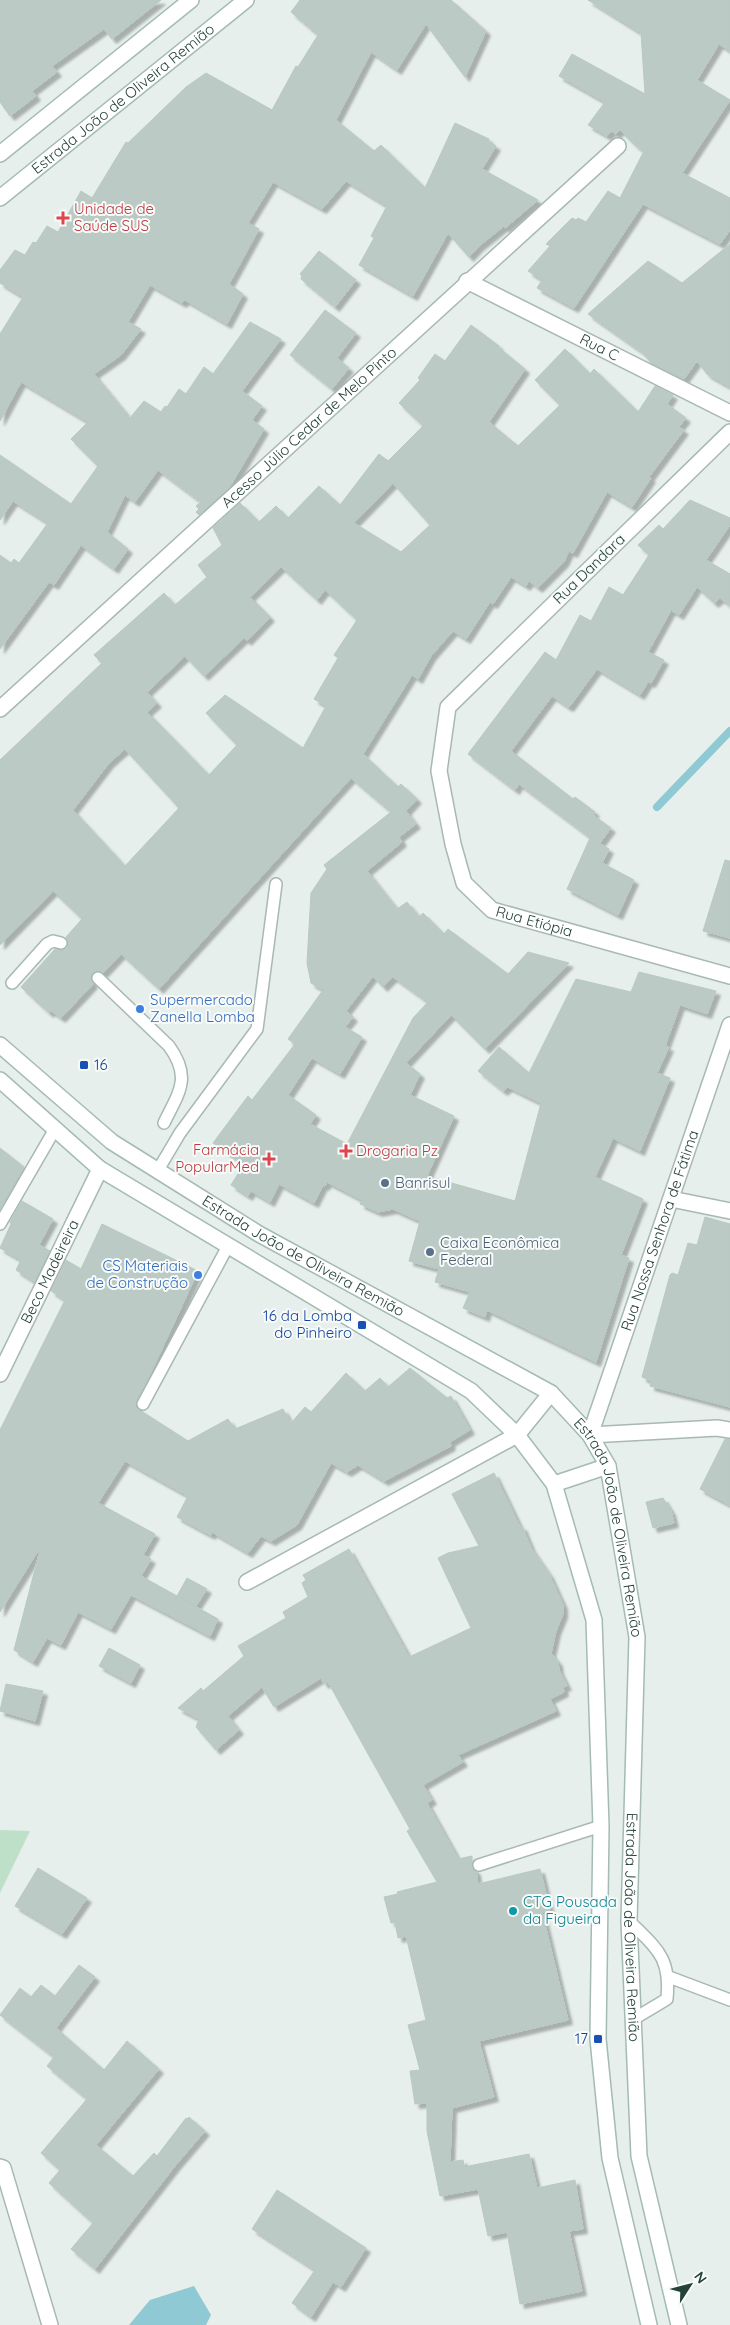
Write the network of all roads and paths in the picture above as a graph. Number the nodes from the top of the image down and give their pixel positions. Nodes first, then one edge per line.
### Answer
1 (191, 0) edge
2 (246, 0) edge
3 (618, 146) dead end
4 (0, 154) edge
5 (0, 198) edge
6 (467, 282) junction
7 (730, 413) edge
8 (730, 432) edge
9 (448, 707) joint
10 (0, 709) edge
11 (276, 884) dead end
12 (60, 943) dead end
13 (730, 976) edge
14 (98, 978) dead end
15 (12, 983) dead end
16 (730, 1025) edge
17 (0, 1044) edge
18 (0, 1080) edge
19 (164, 1122) dead end
20 (55, 1129) junction
21 (100, 1169) junction
22 (158, 1170) junction
23 (671, 1199) junction
24 (730, 1211) edge
25 (0, 1224) edge
26 (228, 1246) junction
27 (0, 1374) edge
28 (551, 1393) junction
29 (142, 1404) dead end
30 (730, 1430) edge
31 (517, 1435) junction
32 (590, 1435) junction
33 (608, 1466) junction
34 (554, 1484) junction
35 (247, 1582) dead end
36 (602, 1826) junction
37 (479, 1865) dead end
38 (629, 1921) junction
39 (669, 1977) junction
40 (730, 2000) edge
41 (632, 2020) junction
42 (0, 2167) edge
43 (50, 2325) edge
44 (649, 2325) edge
45 (679, 2325) edge

1 - 4 main road
2 - 5 main road, Estrada João de Oliveira Remião
3 - 6 main road, Acesso Júlio Cedar de Melo Pinto
6 - 7 main road, Rua C
6 - 10 main road, Acesso Júlio Cedar de Melo Pinto
8 - 9 main road, Rua Dandara
9 - 13 main road, Rua Etiópia
11 - 22 lane
12 - 15 lane
14 - 19 lane
16 - 23 main road, Rua Nossa Senhora de Fátima
17 - 22 main road, Estrada João de Oliveira Remião
18 - 20 main road, Estrada João de Oliveira Remião
20 - 21 main road, Estrada João de Oliveira Remião
20 - 25 lane
21 - 26 main road, Estrada João de Oliveira Remião
21 - 27 main road, Beco Madeireira
22 - 28 main road, Estrada João de Oliveira Remião
23 - 24 main road
23 - 32 main road, Rua Nossa Senhora de Fátima
26 - 29 lane
26 - 31 main road, Estrada João de Oliveira Remião
28 - 31 main road
28 - 32 main road, Estrada João de Oliveira Remião
30 - 32 main road
31 - 34 main road, Estrada João de Oliveira Remião
31 - 35 main road
32 - 33 main road, Estrada João de Oliveira Remião
33 - 34 main road
33 - 38 main road, Estrada João de Oliveira Remião
34 - 36 main road, Estrada João de Oliveira Remião
36 - 37 lane
36 - 44 main road, Estrada João de Oliveira Remião
38 - 39 lane
38 - 41 main road, Estrada João de Oliveira Remião
39 - 40 lane
39 - 41 lane
41 - 45 main road, Estrada João de Oliveira Remião
42 - 43 main road

